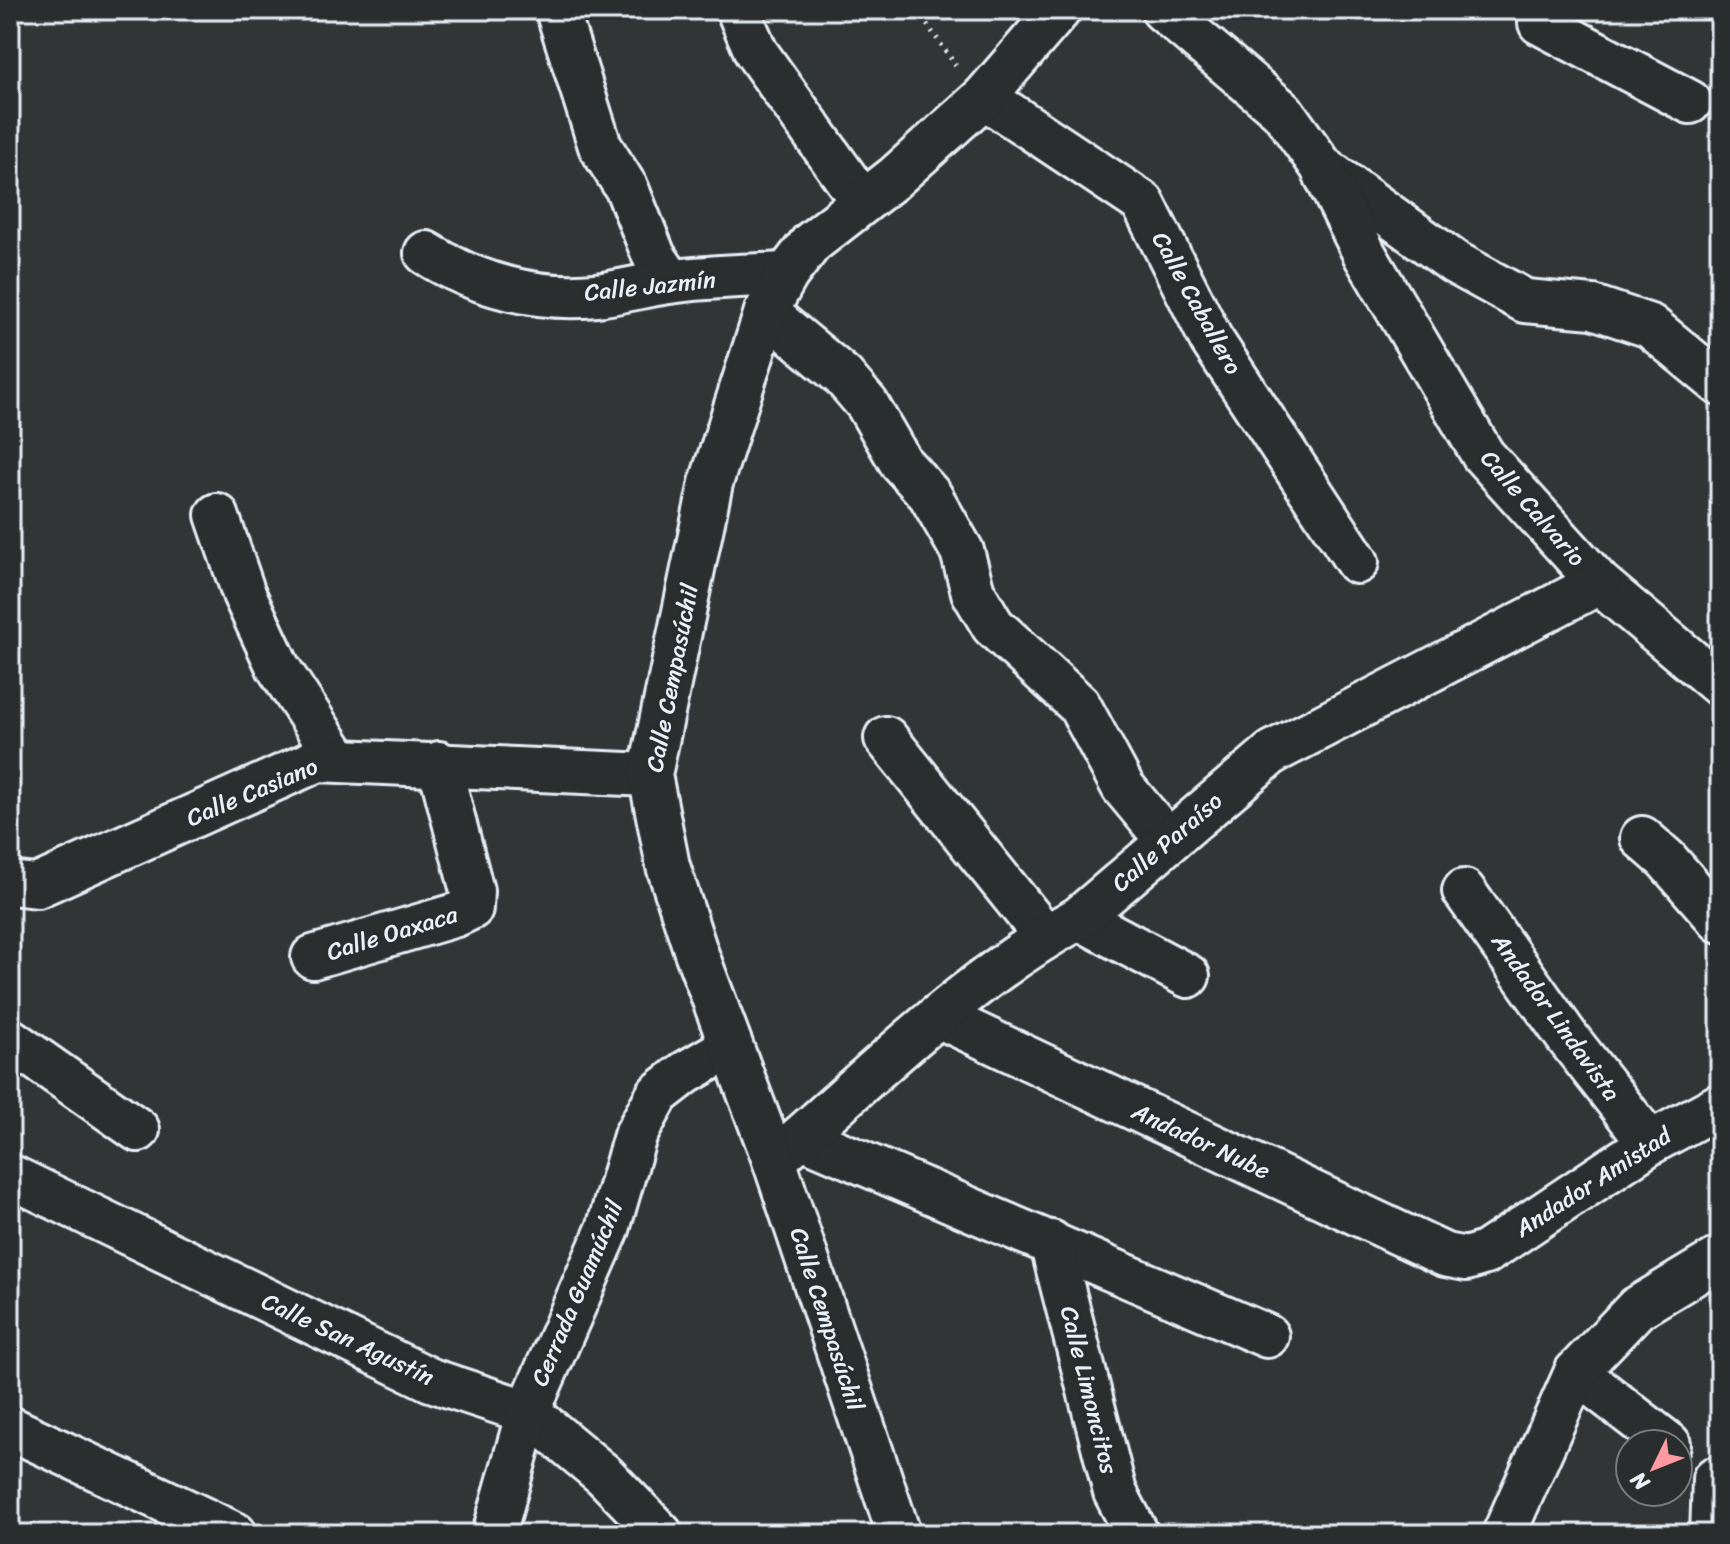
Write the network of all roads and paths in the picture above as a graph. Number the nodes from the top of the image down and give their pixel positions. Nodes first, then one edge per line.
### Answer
1 (557, 10) edge
2 (738, 10) edge
3 (921, 10) edge
4 (1059, 10) edge
5 (1163, 10) edge
6 (1541, 10) edge
7 (984, 97) junction
8 (1690, 102) dead end
9 (1322, 167) junction
10 (862, 201) junction
11 (426, 253) dead end
12 (787, 274) junction
13 (671, 281) junction
14 (766, 312) junction
15 (1720, 384) edge
16 (217, 515) dead end
17 (1357, 562) dead end
18 (1599, 583) junction
19 (1720, 685) edge
20 (886, 738) dead end
21 (338, 759) junction
22 (439, 763) junction
23 (650, 775) junction
24 (1642, 838) dead end
25 (1168, 841) junction
26 (10, 883) edge
27 (1464, 891) dead end
28 (1720, 921) edge
29 (1062, 927) junction
30 (313, 957) dead end
31 (1188, 976) dead end
32 (938, 1016) junction
33 (10, 1040) edge
34 (731, 1046) junction
35 (1720, 1105) edge
36 (138, 1130) dead end
37 (1650, 1143) junction
38 (788, 1148) junction
39 (10, 1176) edge
40 (1051, 1242) junction
41 (1720, 1258) edge
42 (1466, 1259) joint
43 (1267, 1336) dead end
44 (1576, 1372) junction
45 (528, 1412) junction
46 (10, 1428) edge
47 (1648, 1428) edge
48 (1694, 1463) edge
49 (1717, 1480) edge
50 (235, 1534) edge
51 (494, 1534) edge
52 (661, 1534) edge
53 (899, 1534) edge
54 (1137, 1534) edge
55 (1504, 1534) edge
56 (1712, 1534) edge

1 - 13 street
2 - 10 street
3 - 7 path
4 - 7 street, Calle Cempasúchil
5 - 9 street
6 - 8 street
7 - 10 street, Calle Cempasúchil
7 - 17 street, Calle Caballero
9 - 15 street
9 - 18 street, Calle Calvario
10 - 12 street, Calle Cempasúchil
11 - 13 street, Calle Jazmín
12 - 13 street, Calle Jazmín
12 - 14 street, Calle Cempasúchil
14 - 23 street, Calle Cempasúchil
14 - 25 street
16 - 21 street
18 - 19 street, Calle Calvario
18 - 25 street, Calle Paraíso
20 - 29 street
21 - 22 street, Calle Casiano
21 - 26 street, Calle Casiano
22 - 23 street, Calle Casiano
22 - 30 street, Calle Oaxaca
23 - 34 street, Calle Cempasúchil
24 - 28 street
25 - 29 street, Calle Paraíso
27 - 37 street, Andador Lindavista
29 - 31 street
29 - 32 street, Calle Paraíso
32 - 38 street, Calle Paraíso
32 - 42 street, Andador Nube
33 - 36 street
34 - 38 street, Calle Cempasúchil
34 - 45 street, Cerrada Guamúchil
35 - 37 street, Andador Amistad
37 - 42 street, Andador Amistad
38 - 40 street
38 - 53 street, Calle Cempasúchil
39 - 45 street, Calle San Agustín
40 - 43 street
40 - 54 street, Calle Limoncitos
41 - 44 street
44 - 47 street
44 - 55 street
45 - 51 street, Cerrada Guamúchil
45 - 52 street, Calle San Agustín
46 - 50 street
48 - 49 street
49 - 56 street

